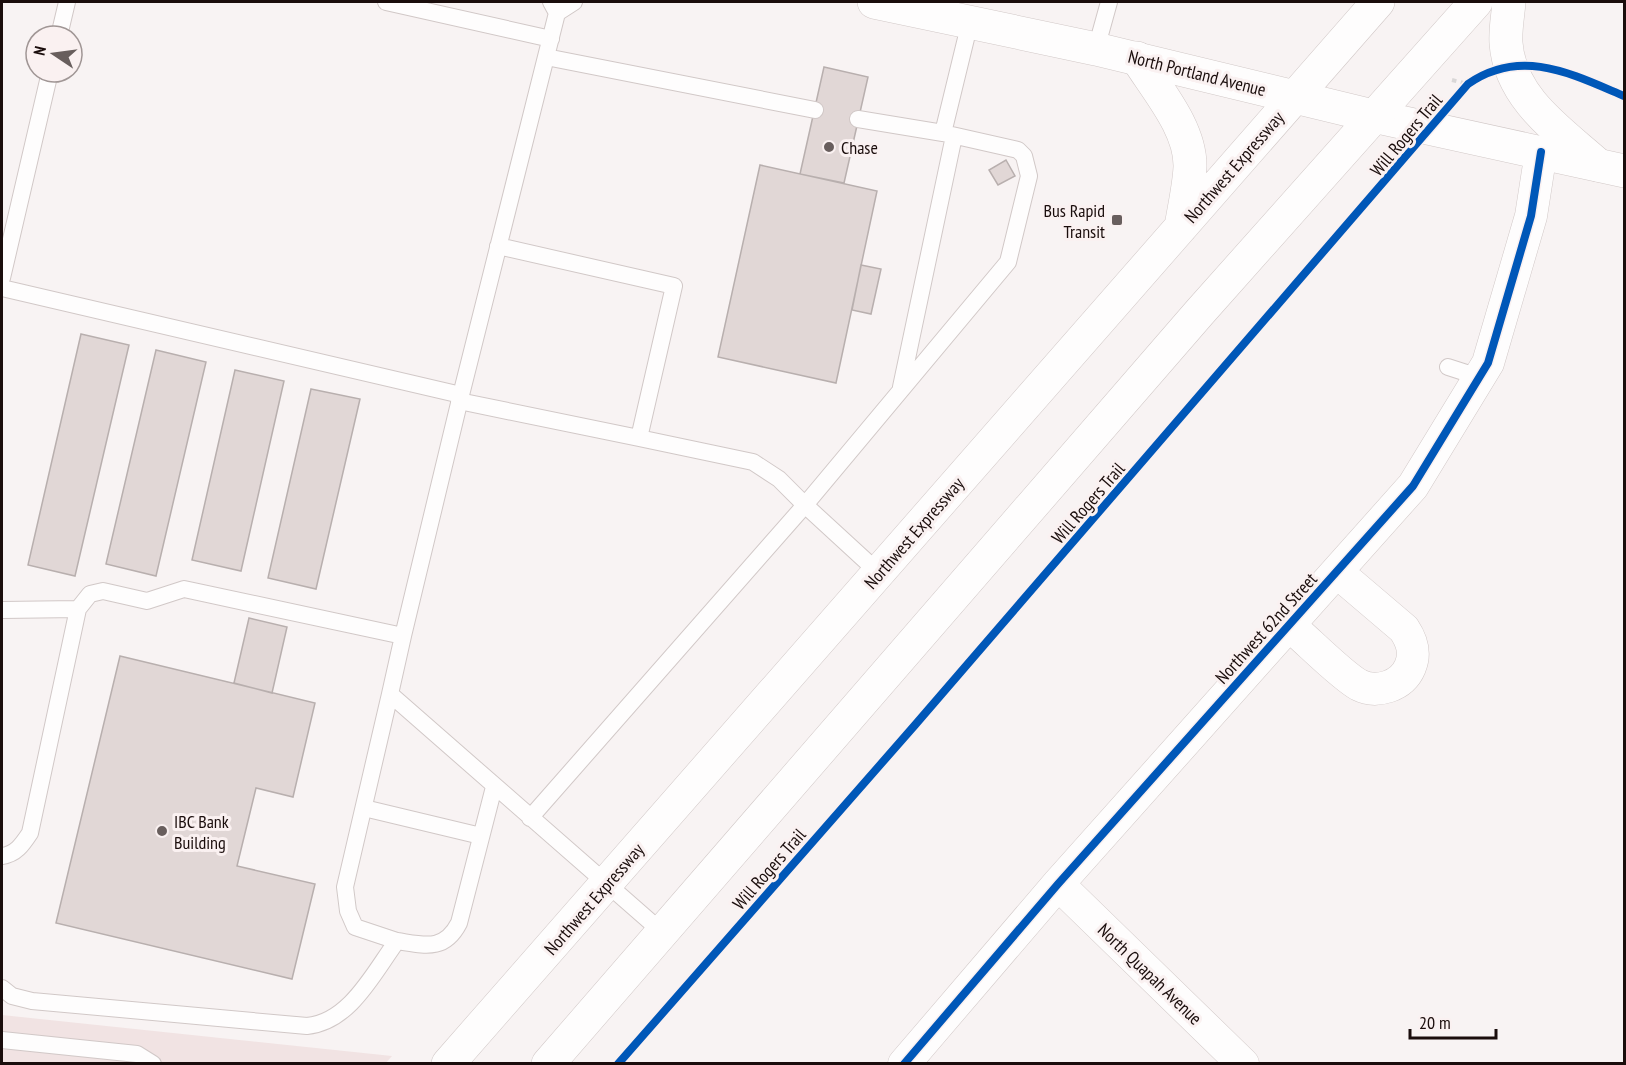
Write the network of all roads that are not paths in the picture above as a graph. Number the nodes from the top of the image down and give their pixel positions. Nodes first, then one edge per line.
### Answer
1 (67, 2) edge
2 (386, 2) edge
3 (574, 2) edge
4 (874, 2) edge
5 (1109, 2) edge
6 (1378, 2) edge
7 (1476, 2) edge
8 (1509, 2) edge
9 (554, 7) edge
10 (970, 22) junction
11 (62, 24) edge
12 (551, 39) junction
13 (1096, 49) junction
14 (546, 57) junction
15 (1137, 58) junction
16 (47, 84) edge
17 (1295, 97) junction
18 (815, 110) dead end
19 (1373, 116) junction
20 (858, 119) dead end
21 (948, 134) junction
22 (1541, 153) junction
23 (1611, 168) edge
24 (1181, 227) junction
25 (498, 246) junction
26 (2, 278) edge
27 (2, 288) edge
28 (1448, 367) dead end
29 (1479, 376) junction
30 (901, 390) junction
31 (460, 398) junction
32 (639, 438) junction
33 (805, 505) junction
34 (1337, 572) junction
35 (879, 573) junction
36 (78, 609) junction
37 (2, 610) edge
38 (1289, 625) junction
39 (403, 636) junction
40 (390, 694) junction
41 (494, 787) junction
42 (364, 808) junction
43 (530, 818) junction
44 (481, 836) junction
45 (2, 856) edge
46 (606, 884) junction
47 (1058, 884) junction
48 (662, 932) junction
49 (397, 941) junction
50 (2, 988) edge
51 (2, 1040) edge
52 (153, 1064) edge
53 (448, 1064) edge
54 (548, 1064) edge
55 (904, 1064) edge
56 (1243, 1064) edge

1 - 11 lane
2 - 12 lane
3 - 9 lane
4 - 10 main road, North Portland Avenue
5 - 13 lane
6 - 17 main road, Northwest Expressway
7 - 19 main road
8 - 23 main road
9 - 12 lane
10 - 13 main road, North Portland Avenue
10 - 21 lane
12 - 14 lane
13 - 15 main road, North Portland Avenue
14 - 18 lane
14 - 25 lane
15 - 17 main road, North Portland Avenue
15 - 24 main road
16 - 26 lane
17 - 19 main road, North Portland Avenue
17 - 24 main road, Northwest Expressway
19 - 22 main road, North Portland Avenue
19 - 48 main road
20 - 21 lane
21 - 30 lane
21 - 30 lane
22 - 23 main road, North Portland Avenue
22 - 29 street, Northwest 62nd Street
24 - 35 main road, Northwest Expressway
25 - 31 lane
25 - 32 lane
27 - 31 lane
28 - 29 lane
29 - 34 street, Northwest 62nd Street
30 - 33 lane
31 - 32 lane
31 - 39 lane
32 - 33 lane
33 - 35 lane
33 - 43 lane
34 - 38 street, Northwest 62nd Street
34 - 38 street
35 - 46 main road, Northwest Expressway
36 - 37 lane
36 - 39 lane
36 - 45 lane
38 - 47 street, Northwest 62nd Street
39 - 40 lane
40 - 41 lane
40 - 42 lane
41 - 43 lane
41 - 44 lane
42 - 44 lane
42 - 49 lane
43 - 46 lane
44 - 49 lane
46 - 48 lane
46 - 53 main road, Northwest Expressway
47 - 55 street, Northwest 62nd Street
47 - 56 street, North Quapah Avenue
48 - 54 main road
49 - 50 lane
51 - 52 lane

